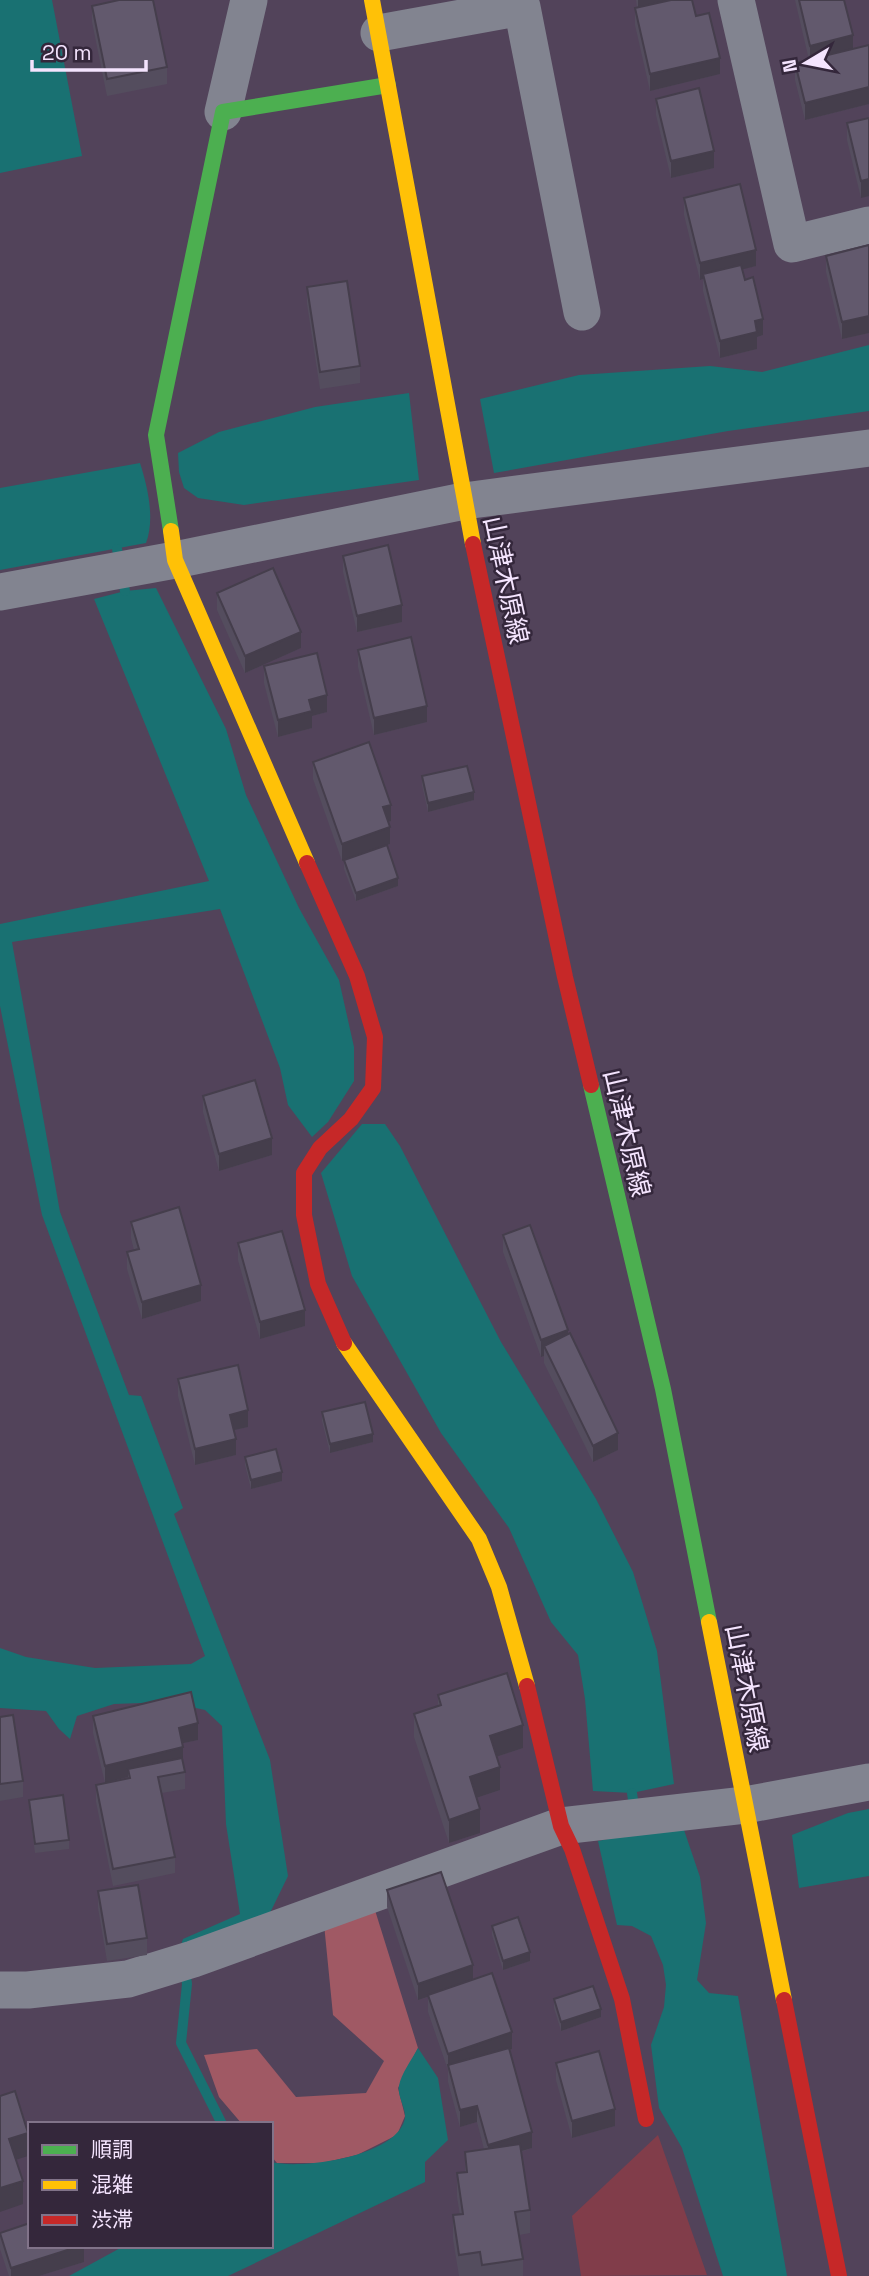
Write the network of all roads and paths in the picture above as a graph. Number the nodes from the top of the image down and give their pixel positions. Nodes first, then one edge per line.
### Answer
1 (249, 0) edge
2 (736, 0) edge
3 (505, 5) edge
4 (376, 16) edge
5 (388, 85) junction
6 (223, 112) junction
7 (869, 225) edge
8 (582, 312) dead end
9 (869, 448) edge
10 (464, 501) junction
11 (175, 560) junction
12 (0, 592) edge
13 (869, 1782) edge
14 (745, 1805) junction
15 (561, 1826) junction
16 (0, 1990) edge
17 (646, 2119) dead end
18 (839, 2276) edge

1 - 6 street
2 - 7 street
3 - 4 street
3 - 8 street
4 - 5 street, 山津木原線
5 - 6 street
5 - 10 street, 山津木原線
6 - 11 street
9 - 10 street
10 - 11 street
10 - 14 street, 山津木原線
11 - 12 street
11 - 15 street
13 - 14 street
14 - 15 street
14 - 18 street, 山津木原線
15 - 16 street
15 - 17 street

